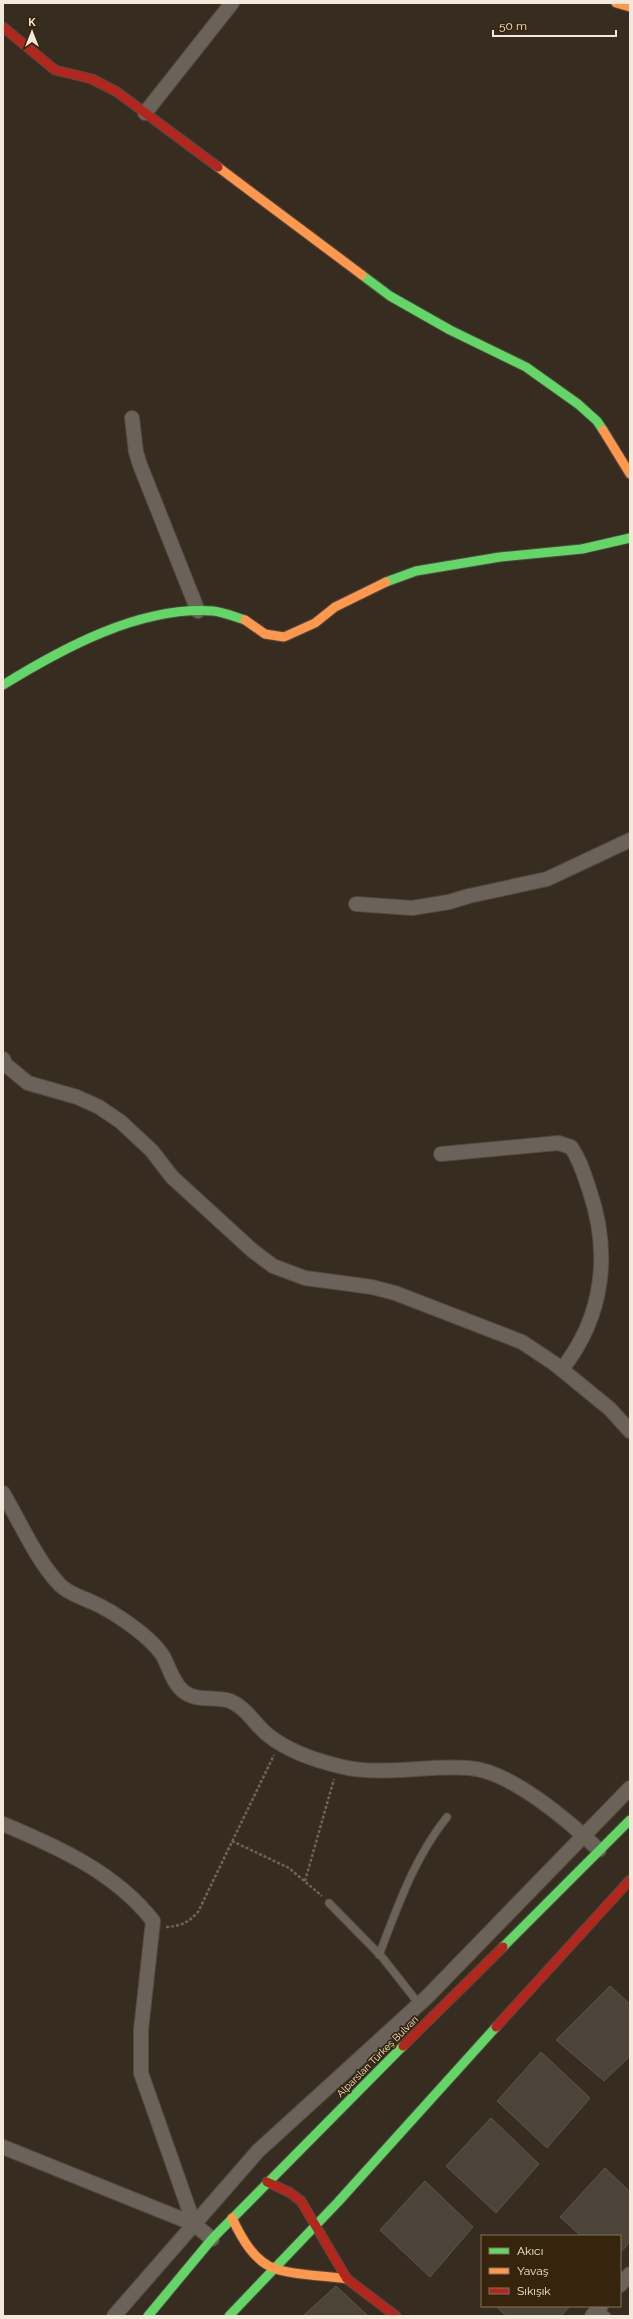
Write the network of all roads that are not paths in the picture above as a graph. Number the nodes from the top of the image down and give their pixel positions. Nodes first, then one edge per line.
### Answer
1 (232, 3) edge
2 (616, 3) edge
3 (630, 8) edge
4 (3, 27) edge
5 (145, 113) junction
6 (132, 418) dead end
7 (630, 474) edge
8 (630, 538) edge
9 (198, 611) junction
10 (3, 685) edge
11 (630, 840) edge
12 (356, 904) dead end
13 (3, 1059) edge
14 (441, 1154) dead end
15 (562, 1369) junction
16 (630, 1431) edge
17 (3, 1493) edge
18 (630, 1788) edge
19 (447, 1817) dead end
20 (630, 1820) edge
21 (3, 1824) edge
22 (584, 1836) junction
23 (600, 1850) junction
24 (630, 1880) edge
25 (329, 1903) road end
26 (379, 1955) junction
27 (419, 2004) junction
28 (3, 2147) edge
29 (267, 2182) junction
30 (232, 2218) junction
31 (194, 2224) junction
32 (316, 2225) junction
33 (212, 2239) junction
34 (275, 2269) junction
35 (630, 2274) edge
36 (348, 2279) junction
37 (621, 2284) edge
38 (114, 2316) edge
39 (148, 2316) edge
40 (229, 2316) edge
41 (396, 2316) edge

1 - 5 street
2 - 3 street
4 - 5 street
5 - 7 street
6 - 9 street
8 - 9 street
9 - 10 street
11 - 12 street
13 - 15 street
14 - 15 street
15 - 16 street
17 - 22 street
18 - 22 street
19 - 26 lane
20 - 23 street, Alparslan Türkeş Bulvarı
21 - 31 street
22 - 23 street
22 - 27 street
23 - 29 street, Alparslan Türkeş Bulvarı
24 - 32 street
25 - 26 lane
26 - 27 lane
27 - 31 street
28 - 31 street
29 - 30 street, Alparslan Türkeş Bulvarı
29 - 32 street
30 - 33 street, Alparslan Türkeş Bulvarı
30 - 34 street
31 - 33 street
31 - 38 street
32 - 34 street
32 - 36 street
33 - 39 street, Alparslan Türkeş Bulvarı
34 - 36 street
34 - 40 street
35 - 37 street
36 - 41 street

